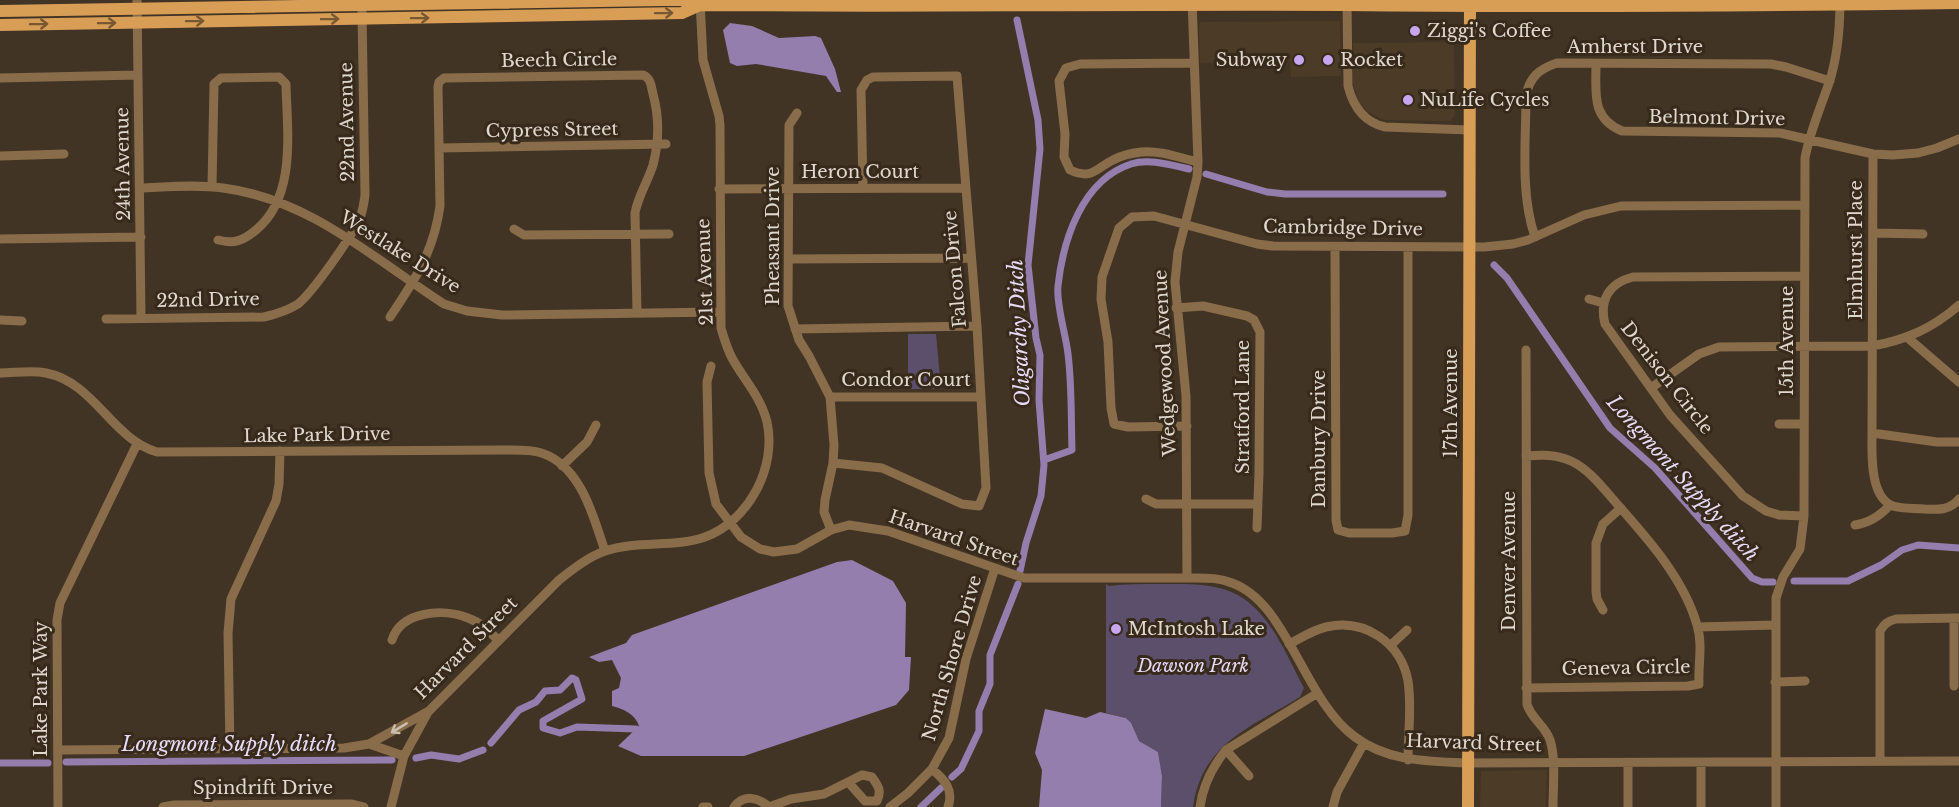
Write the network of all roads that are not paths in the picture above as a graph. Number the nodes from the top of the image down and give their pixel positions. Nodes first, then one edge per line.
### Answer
1 (362, 2) edge
2 (1700, 2) edge
3 (1840, 2) edge
4 (700, 3) edge
5 (808, 3) edge
6 (979, 3) edge
7 (1192, 3) edge
8 (1347, 3) edge
9 (1470, 3) edge
10 (1959, 3) edge
11 (137, 4) edge
12 (1, 11) edge
13 (362, 18) junction
14 (137, 23) junction
15 (1, 25) edge
16 (1194, 63) junction
17 (1596, 64) junction
18 (138, 75) junction
19 (0, 78) edge
20 (1830, 81) junction
21 (797, 112) dead end
22 (1470, 130) junction
23 (1808, 139) junction
24 (1959, 139) edge
25 (661, 145) junction
26 (439, 148) junction
27 (64, 154) dead end
28 (1873, 154) junction
29 (0, 156) edge
30 (1198, 162) junction
31 (212, 187) junction
32 (140, 188) junction
33 (790, 188) junction
34 (862, 188) junction
35 (965, 188) junction
36 (719, 189) junction
37 (277, 200) junction
38 (1803, 205) junction
39 (1184, 224) junction
40 (514, 229) dead end
41 (1874, 233) junction
42 (635, 234) junction
43 (669, 234) dead end
44 (1923, 234) dead end
45 (141, 237) junction
46 (1535, 237) junction
47 (348, 239) junction
48 (0, 240) edge
49 (218, 240) dead end
50 (1335, 247) junction
51 (1408, 247) junction
52 (1470, 247) junction
53 (971, 258) junction
54 (789, 259) junction
55 (1804, 276) junction
56 (412, 284) junction
57 (1589, 299) dead end
58 (1603, 303) junction
59 (1959, 305) edge
60 (1176, 308) junction
61 (637, 312) junction
62 (720, 312) junction
63 (390, 317) dead end
64 (141, 318) junction
65 (106, 319) dead end
66 (0, 320) edge
67 (22, 321) dead end
68 (977, 326) junction
69 (795, 329) junction
70 (1908, 338) junction
71 (1804, 346) junction
72 (1872, 346) junction
73 (1526, 350) dead end
74 (711, 366) dead end
75 (0, 373) edge
76 (1959, 382) edge
77 (1651, 388) junction
78 (830, 397) junction
79 (981, 397) junction
80 (1779, 424) dead end
81 (1804, 424) junction
82 (596, 425) dead end
83 (1186, 426) junction
84 (1872, 433) junction
85 (1959, 442) edge
86 (137, 444) junction
87 (280, 451) junction
88 (1526, 456) junction
89 (833, 463) junction
90 (562, 466) junction
91 (1959, 499) edge
92 (1146, 500) dead end
93 (1258, 504) junction
94 (1187, 505) junction
95 (1890, 505) junction
96 (1621, 508) junction
97 (1804, 516) junction
98 (729, 522) junction
99 (1855, 525) dead end
100 (1257, 528) dead end
101 (831, 530) junction
102 (605, 551) junction
103 (995, 568) junction
104 (1186, 578) junction
105 (1603, 610) dead end
106 (1957, 618) edge
107 (1775, 625) junction
108 (1698, 627) junction
109 (1407, 630) dead end
110 (392, 640) dead end
111 (498, 640) junction
112 (1289, 644) junction
113 (1391, 645) junction
114 (1805, 681) dead end
115 (1775, 682) junction
116 (1954, 686) dead end
117 (1526, 688) junction
118 (1316, 694) junction
119 (429, 711) junction
120 (1364, 743) junction
121 (369, 744) junction
122 (230, 749) junction
123 (58, 750) junction
124 (1226, 750) junction
125 (404, 756) junction
126 (1407, 760) junction
127 (1776, 761) junction
128 (1880, 761) junction
129 (1959, 761) edge
130 (1468, 763) junction
131 (1552, 763) junction
132 (1628, 763) junction
133 (1701, 763) junction
134 (932, 769) junction
135 (1249, 776) dead end
136 (849, 783) dead end
137 (208, 806) edge
138 (277, 806) edge
139 (58, 807) edge
140 (163, 807) edge
141 (364, 807) edge
142 (391, 807) edge
143 (703, 807) edge
144 (708, 807) edge
145 (734, 807) edge
146 (769, 807) edge
147 (890, 807) edge
148 (948, 807) edge
149 (1200, 807) edge
150 (1333, 807) edge
151 (1468, 807) edge
152 (1553, 807) edge
153 (1628, 807) edge
154 (1701, 807) edge
155 (1776, 807) edge

1 - 4 main road
1 - 11 main road
1 - 13 street, 22nd Avenue
2 - 3 main road
2 - 9 main road
3 - 10 main road
3 - 20 street, 15th Avenue
4 - 5 main road
13 -> 4 main road
4 - 36 street, 21st Avenue
5 - 6 main road
6 - 7 main road
7 - 8 main road
7 - 16 street, Wedgewood Avenue
8 - 9 main road
8 - 22 street
9 - 22 main road, 17th Avenue
11 - 12 main road
11 - 14 street, 24th Avenue
14 -> 13 main road
13 - 47 street, 22nd Avenue
15 -> 14 main road
14 - 18 street, 24th Avenue
16 - 30 street, Wedgewood Avenue
16 - 30 street
17 - 20 street, Amherst Drive
17 - 23 street, Belmont Drive
17 - 46 street, Amherst Drive
18 - 19 street
18 - 32 street, 24th Avenue
20 - 23 street, 15th Avenue
21 - 33 street, Pheasant Drive
22 - 52 main road, 17th Avenue
23 - 28 street, Belmont Drive
23 - 38 street, 15th Avenue
24 - 28 street, Belmont Drive
25 - 26 street, Cypress Street
25 - 26 street, Beech Circle
25 - 42 street, Beech Circle
26 - 56 street, Beech Circle
27 - 29 street
28 - 41 street, Elmhurst Place
30 - 39 street, Wedgewood Avenue
31 - 32 street, Westlake Drive
31 - 37 street, Westlake Drive
31 - 37 street
32 - 45 street, 24th Avenue
33 - 34 street, Heron Court
33 - 36 street, Heron Court
33 - 54 street, Pheasant Drive
34 - 35 street, Heron Court
34 - 35 street, Falcon Drive
35 - 53 street, Falcon Drive
36 - 62 street, 21st Avenue
37 - 47 street, Westlake Drive
37 - 49 street
38 - 46 street, Cambridge Drive
38 - 55 street, 15th Avenue
39 - 50 street, Cambridge Drive
39 - 60 street, Wedgewood Avenue
39 - 83 street, Cambridge Drive
40 - 42 street
41 - 44 street
41 - 72 street, Elmhurst Place
42 - 43 street
42 - 61 street, Beech Circle
45 - 48 street
45 - 64 street, 24th Avenue
46 - 52 street, Cambridge Drive
47 - 56 street, Westlake Drive
47 - 64 street, 22nd Drive
50 - 51 street, Cambridge Drive
50 - 51 street, Danbury Drive
51 - 52 street, Cambridge Drive
52 - 130 main road, 17th Avenue
53 - 54 street
53 - 68 street, Falcon Drive
54 - 69 street, Pheasant Drive
55 - 58 street
55 - 71 street, 15th Avenue
56 - 61 street, Westlake Drive
56 - 63 street, Beech Circle
57 - 58 street
58 - 77 street, Denison Circle
59 - 70 street
60 - 83 street, Wedgewood Avenue
60 - 93 street, Stratford Lane
61 - 62 street, Westlake Drive
62 - 98 street, 21st Avenue
64 - 65 street, 22nd Drive
66 - 67 street
68 - 69 street
68 - 79 street, Falcon Drive
69 - 78 street, Pheasant Drive
70 - 72 street
70 - 76 street
71 - 72 street
71 - 77 street
71 - 81 street, 15th Avenue
72 - 84 street, Elmhurst Place
73 - 88 street, Denver Avenue
74 - 98 street
75 - 86 street, Lake Park Drive
77 - 97 street, Denison Circle
78 - 79 street, Condor Court
78 - 89 street, Pheasant Drive
79 - 89 street, Falcon Drive
80 - 81 street
81 - 97 street, 15th Avenue
82 - 90 street
83 - 94 street, Wedgewood Avenue
84 - 85 street
84 - 95 street, Elmhurst Place
86 - 87 street, Lake Park Drive
86 - 123 street, Lake Park Way
87 - 90 street, Lake Park Drive
87 - 122 street
88 - 96 street, Geneva Circle
88 - 117 street, Denver Avenue
89 - 101 street, Pheasant Drive
90 - 102 street, Lake Park Drive
91 - 95 street
92 - 94 street
93 - 94 street
93 - 100 street, Stratford Lane
94 - 104 street, Wedgewood Avenue
95 - 99 street
96 - 105 street
96 - 108 street, Geneva Circle
97 - 107 street, 15th Avenue
98 - 101 street, Harvard Street
98 - 102 street, Harvard Street
101 - 103 street, Harvard Street
102 - 111 street, Harvard Street
103 - 104 street, Harvard Street
103 - 134 street, North Shore Drive
104 - 112 street, Harvard Street
106 - 116 street
106 - 128 street
107 - 108 street
107 - 115 street, 15th Avenue
108 - 117 street, Geneva Circle
109 - 113 street
110 - 111 street
111 - 119 street, Harvard Street
112 - 113 street
112 - 118 street, Harvard Street
113 - 126 street
114 - 115 street
115 - 127 street, 15th Avenue
117 - 131 street, Denver Avenue
118 - 120 street, Harvard Street
118 - 124 street
119 -> 121 street, Harvard Street
119 - 125 street
120 - 126 street, Harvard Street
120 - 150 street
121 - 122 street, Harvard Street
121 - 125 street
122 - 123 street, Harvard Street
123 - 139 street, Lake Park Way
124 - 135 street
124 - 149 street
125 - 142 street
126 - 130 street, Harvard Street
127 - 128 street, Harvard Street
127 - 133 street, Harvard Street
127 - 155 street, 15th Avenue
128 - 129 street, Harvard Street
130 - 131 street, Harvard Street
130 - 151 main road, 17th Avenue
131 - 132 street, Harvard Street
131 - 152 street, Denver Avenue
132 - 133 street, Harvard Street
132 - 153 street
133 - 154 street
134 - 147 street, North Shore Drive
134 - 148 street
136 - 146 street
137 - 138 street, Spindrift Drive
137 - 140 street, Spindrift Drive
138 - 141 street, Spindrift Drive
143 - 144 street
145 - 146 street

